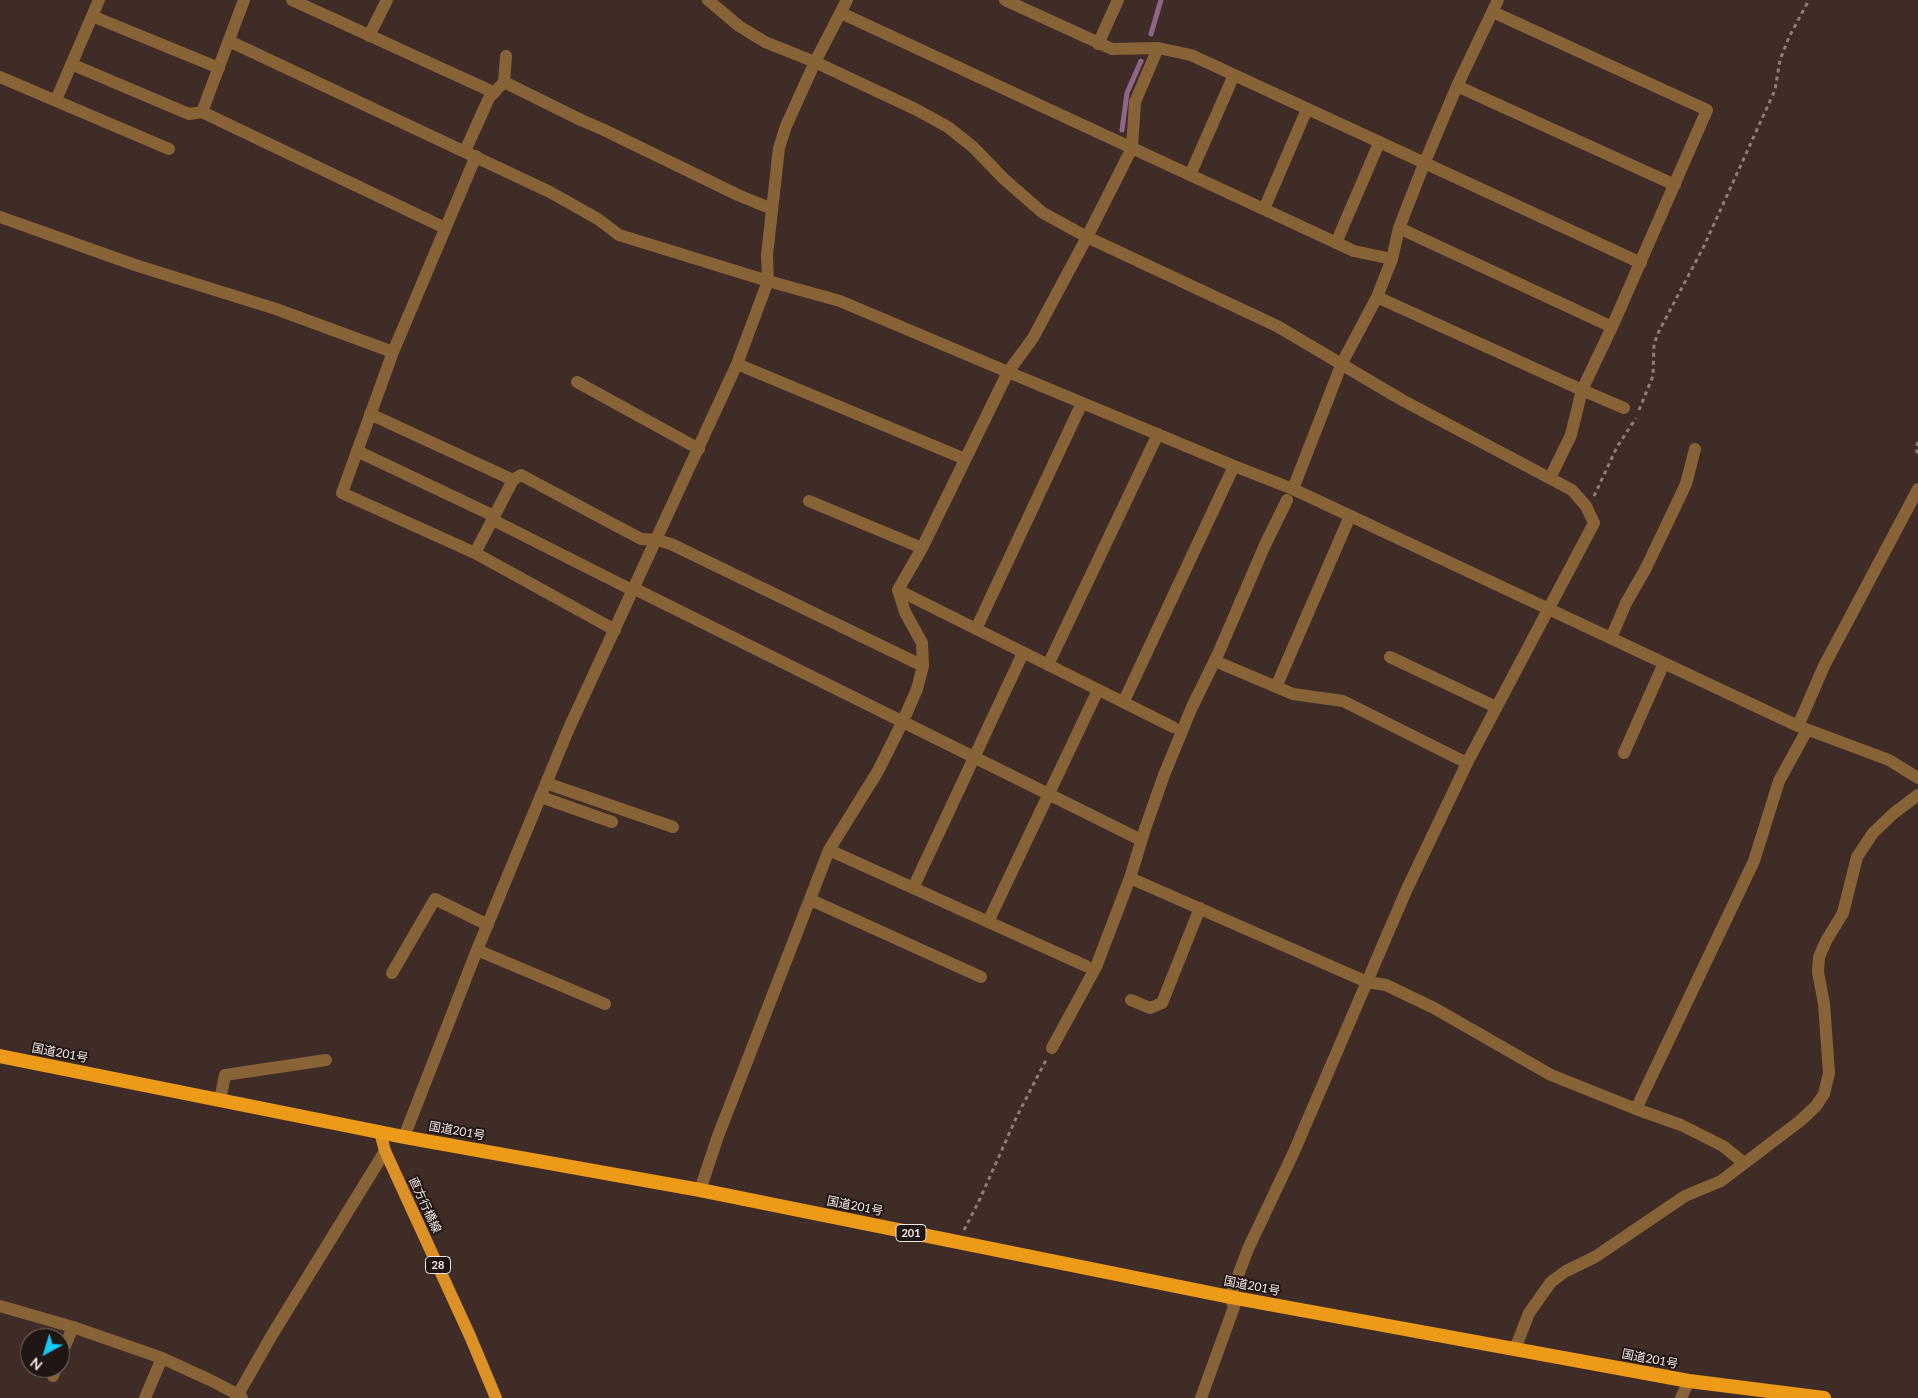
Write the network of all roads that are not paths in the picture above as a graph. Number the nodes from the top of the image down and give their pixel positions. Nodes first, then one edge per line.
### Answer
1 (99, 0) edge
2 (244, 0) edge
3 (292, 0) edge
4 (386, 0) edge
5 (708, 0) edge
6 (847, 0) edge
7 (1005, 0) edge
8 (1118, 0) edge
9 (1495, 6) edge
10 (841, 13) junction
11 (92, 16) junction
12 (369, 36) junction
13 (229, 41) junction
14 (1098, 44) junction
15 (1158, 48) junction
16 (506, 56) dead end
17 (816, 62) junction
18 (71, 64) junction
19 (219, 68) junction
20 (1234, 75) junction
21 (0, 76) edge
22 (504, 82) junction
23 (1457, 86) junction
24 (493, 92) junction
25 (56, 100) junction
26 (1307, 109) junction
27 (202, 112) junction
28 (1379, 143) junction
29 (1132, 148) junction
30 (169, 149) dead end
31 (470, 154) junction
32 (1424, 164) junction
33 (1190, 175) junction
34 (1675, 186) junction
35 (772, 209) junction
36 (1264, 209) junction
37 (0, 217) edge
38 (445, 228) junction
39 (1399, 228) junction
40 (1087, 237) junction
41 (1336, 243) junction
42 (1392, 260) junction
43 (1641, 263) junction
44 (768, 281) junction
45 (1377, 297) junction
46 (1612, 327) junction
47 (393, 352) junction
48 (1342, 363) junction
49 (737, 364) junction
50 (1008, 372) junction
51 (577, 382) dead end
52 (1582, 390) junction
53 (1082, 403) junction
54 (1624, 408) dead end
55 (370, 414) junction
56 (1158, 434) junction
57 (699, 449) junction
58 (1695, 449) dead end
59 (357, 451) junction
60 (965, 459) junction
61 (1234, 466) junction
62 (1550, 478) junction
63 (513, 480) junction
64 (1918, 489) edge
65 (1290, 494) junction
66 (809, 501) dead end
67 (1350, 516) junction
68 (494, 518) junction
69 (657, 540) junction
70 (922, 548) junction
71 (475, 553) junction
72 (634, 590) junction
73 (898, 590) junction
74 (1547, 609) junction
75 (976, 629) junction
76 (615, 630) junction
77 (1611, 638) junction
78 (1023, 653) junction
79 (1390, 657) dead end
80 (1664, 663) junction
81 (1222, 664) dead end
82 (1048, 665) junction
83 (924, 666) junction
84 (1276, 687) junction
85 (1098, 690) junction
86 (1124, 701) junction
87 (1496, 707) junction
88 (903, 721) junction
89 (1173, 726) dead end
90 (1802, 728) junction
91 (1624, 753) dead end
92 (974, 757) junction
93 (1467, 763) junction
94 (1918, 778) edge
95 (546, 783) junction
96 (1047, 794) junction
97 (1918, 795) edge
98 (541, 797) junction
99 (612, 822) dead end
100 (673, 827) dead end
101 (1135, 837) dead end
102 (829, 850) junction
103 (1130, 878) junction
104 (912, 888) junction
105 (811, 900) junction
106 (1200, 908) junction
107 (988, 922) junction
108 (488, 924) junction
109 (477, 950) junction
110 (1086, 966) dead end
111 (392, 972) dead end
112 (982, 977) dead end
113 (1366, 982) junction
114 (1131, 1000) dead end
115 (605, 1004) dead end
116 (1052, 1048) road end
117 (0, 1056) edge
118 (326, 1060) dead end
119 (220, 1100) junction
120 (1636, 1109) junction
121 (380, 1132) junction
122 (404, 1137) junction
123 (385, 1151) junction
124 (1744, 1163) junction
125 (700, 1190) junction
126 (1230, 1297) junction
127 (0, 1306) edge
128 (73, 1327) junction
129 (70, 1334) edge
130 (1515, 1349) junction
131 (162, 1358) junction
132 (1689, 1382) junction
133 (238, 1397) edge
134 (145, 1398) edge
135 (496, 1398) edge
136 (1201, 1398) edge
137 (1681, 1398) edge
138 (1824, 1398) edge

1 - 11 street
2 - 13 street
3 - 12 street
4 - 12 street
5 - 17 street
6 - 10 street
7 - 14 street
8 - 14 street
9 - 23 street
9 - 34 street
10 - 17 street
10 - 29 street
11 - 18 street
11 - 19 street
12 - 24 street
13 - 19 street
13 - 31 street
14 - 15 street
15 - 20 street
15 - 29 street
16 - 22 street
17 - 35 street
17 - 40 street
18 - 25 street
18 - 27 street
19 - 27 street
20 - 26 street
20 - 33 street
21 - 25 street
22 - 24 street
22 - 35 street
23 - 32 street
23 - 34 street
24 - 31 street
25 - 30 street
26 - 28 street
26 - 36 street
27 - 38 street
28 - 32 street
28 - 41 street
29 - 33 street
29 - 40 street
31 - 38 street
31 - 44 street
32 - 39 street
32 - 43 street
33 - 36 street
34 - 43 street
35 - 44 street
36 - 41 street
37 - 47 street
38 - 47 street
39 - 42 street
39 - 46 street
40 - 48 street
40 - 50 street
41 - 42 street
42 - 45 street
43 - 46 street
44 - 49 street
44 - 50 street
45 - 48 street
45 - 52 street
46 - 52 street
47 - 55 street
48 - 62 street
48 - 65 street
49 - 57 street
49 - 60 street
50 - 53 street
50 - 60 street
51 - 57 street
52 - 54 street
52 - 62 street
53 - 56 street
53 - 75 street
55 - 59 street
55 - 63 street
56 - 61 street
56 - 82 street
57 - 69 street
58 - 77 street
59 - 68 street
59 - 71 street
60 - 70 street
61 - 65 street
61 - 86 street
62 - 74 street
63 - 68 street
63 - 69 street
64 - 90 street
65 - 67 street
65 - 103 street
66 - 70 street
67 - 74 street
67 - 84 street
68 - 71 street
68 - 72 street
69 - 72 street
69 - 83 street
70 - 73 street
71 - 76 street
72 - 76 street
72 - 88 street
73 - 75 street
73 - 83 street
74 - 77 street
74 - 87 street
75 - 78 street
76 - 95 street
77 - 80 street
78 - 82 street
78 - 92 street
79 - 87 street
80 - 90 street
80 - 91 street
81 - 84 street
82 - 85 street
83 - 88 street
84 - 93 street
85 - 86 street
85 - 96 street
86 - 89 street
87 - 93 street
88 - 92 street
88 - 102 street
90 - 94 street
90 - 120 street
92 - 96 street
92 - 104 street
93 - 113 street
95 - 98 street
95 - 100 street
96 - 101 street
96 - 107 street
97 - 124 street
98 - 99 street
98 - 108 street
102 - 104 street
102 - 105 street
103 - 106 street
103 - 116 street
104 - 107 street
105 - 112 street
105 - 125 street
106 - 113 street
106 - 114 street
107 - 110 street
108 - 109 street
108 - 111 street
109 - 115 street
109 - 122 street
113 - 120 street
113 - 126 street
117 - 119 highway, 国道201号 / 201
118 - 119 street
119 - 121 highway, 国道201号 / 201
120 - 124 street
121 - 122 highway, 国道201号 / 201
121 - 123 main road, 直方行橋線 / 28
122 - 125 highway, 国道201号 / 201
123 - 133 street
123 - 135 main road, 直方行橋線 / 28
124 - 130 street
125 - 126 highway, 国道201号 / 201
126 - 130 highway, 国道201号 / 201
126 - 136 street
127 - 128 street
128 - 129 street
128 - 131 street
130 - 132 highway, 国道201号 / 201
131 - 133 street
131 - 134 street
132 - 137 street
132 - 138 highway, 国道201号 / 201

